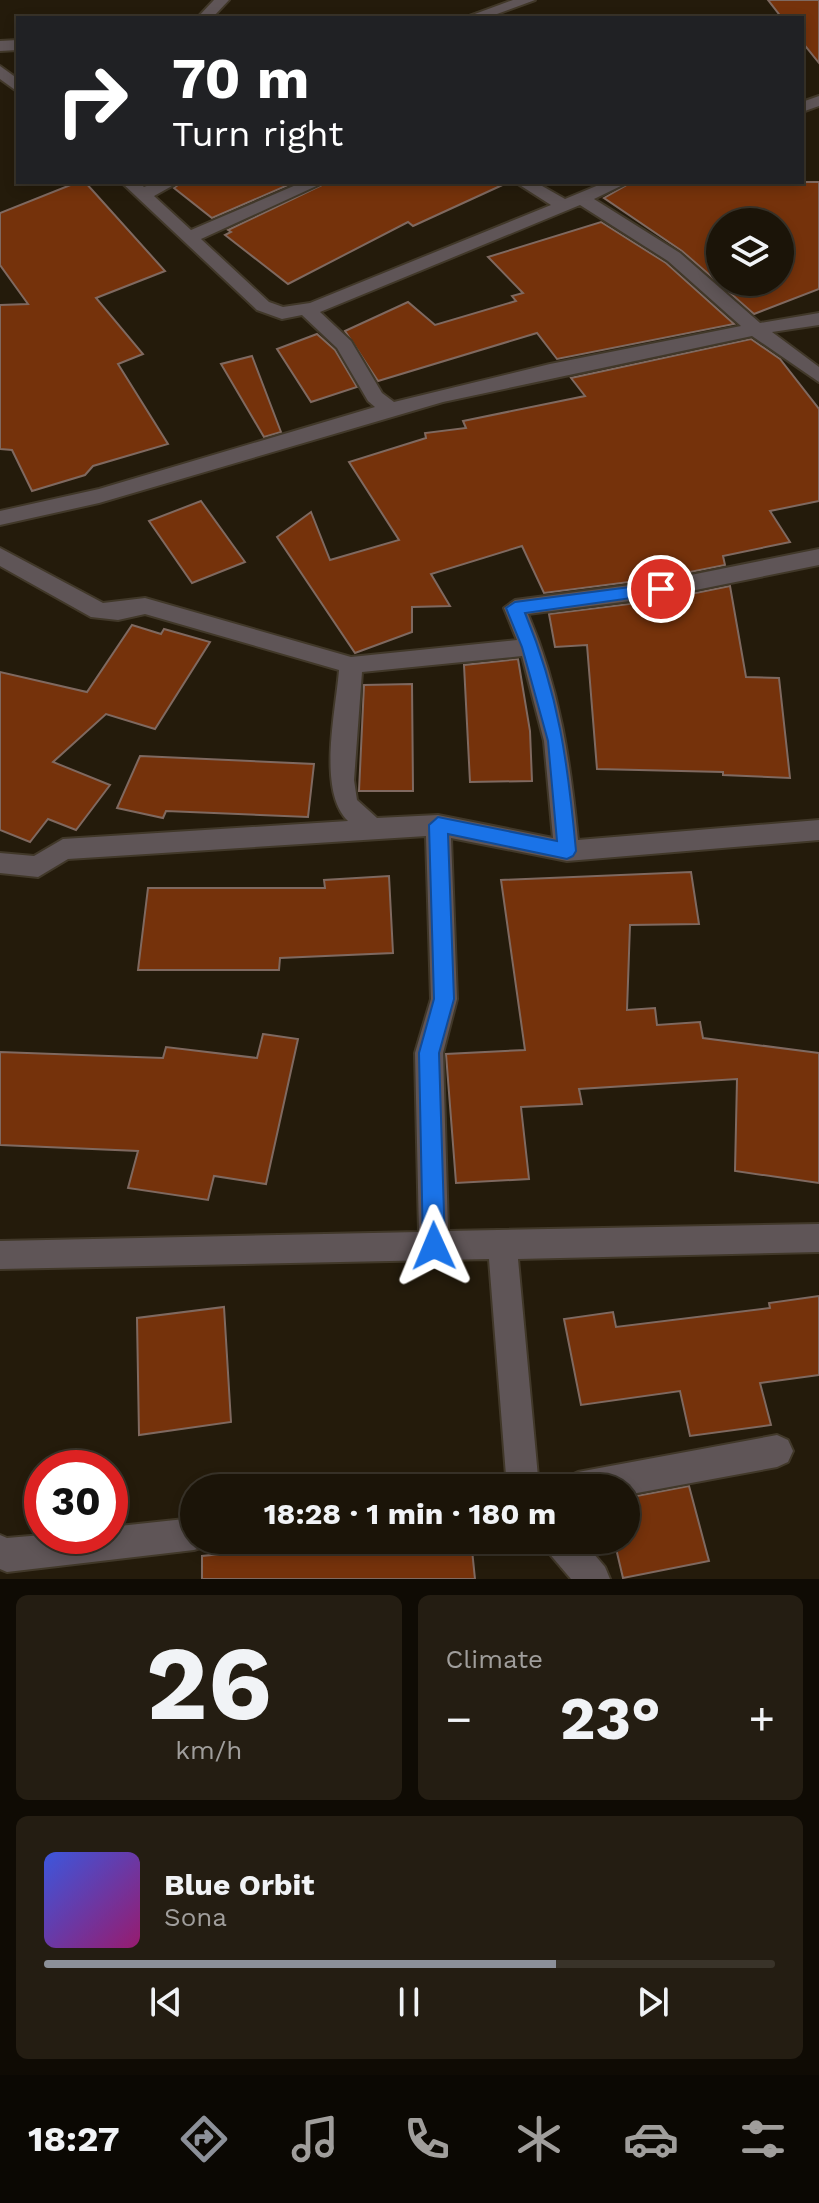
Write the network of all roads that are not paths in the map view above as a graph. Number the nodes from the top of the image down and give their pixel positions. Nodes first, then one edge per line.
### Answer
1 (222, 0) edge
2 (528, 0) edge
3 (501, 4) edge
4 (206, 16) edge
5 (475, 16) edge
6 (0, 71) edge
7 (16, 85) edge
8 (159, 184) edge
9 (312, 184) edge
10 (528, 184) edge
11 (616, 184) edge
12 (136, 188) edge
13 (573, 202) junction
14 (190, 237) junction
15 (304, 307) junction
16 (819, 319) edge
17 (755, 329) junction
18 (819, 376) edge
19 (391, 409) junction
20 (0, 518) edge
21 (0, 556) edge
22 (819, 557) edge
23 (531, 647) junction
24 (351, 665) junction
25 (438, 825) junction
26 (819, 830) edge
27 (567, 851) junction
28 (0, 863) edge
29 (819, 1238) edge
30 (502, 1244) junction
31 (434, 1246) junction
32 (0, 1255) edge
33 (777, 1451) dead end
34 (522, 1474) edge
35 (640, 1476) edge
36 (180, 1536) edge
37 (0, 1552) edge
38 (572, 1554) edge
39 (593, 1579) edge

1 - 4 street
2 - 3 street
3 - 5 street
6 - 7 street
8 - 12 street
9 - 14 street
10 - 13 street
11 - 13 street
12 - 14 street
13 - 15 street
13 - 17 street
14 - 15 street
15 - 19 street
16 - 17 street
17 - 18 street
17 - 19 street
19 - 20 street
21 - 24 street
22 - 23 street
23 - 24 street
23 - 27 street
24 - 25 street
25 - 27 street
25 - 28 street
25 - 31 street
26 - 27 street
29 - 30 street
30 - 31 street
30 - 34 street
31 - 32 street
33 - 35 street
36 - 37 street
38 - 39 street

